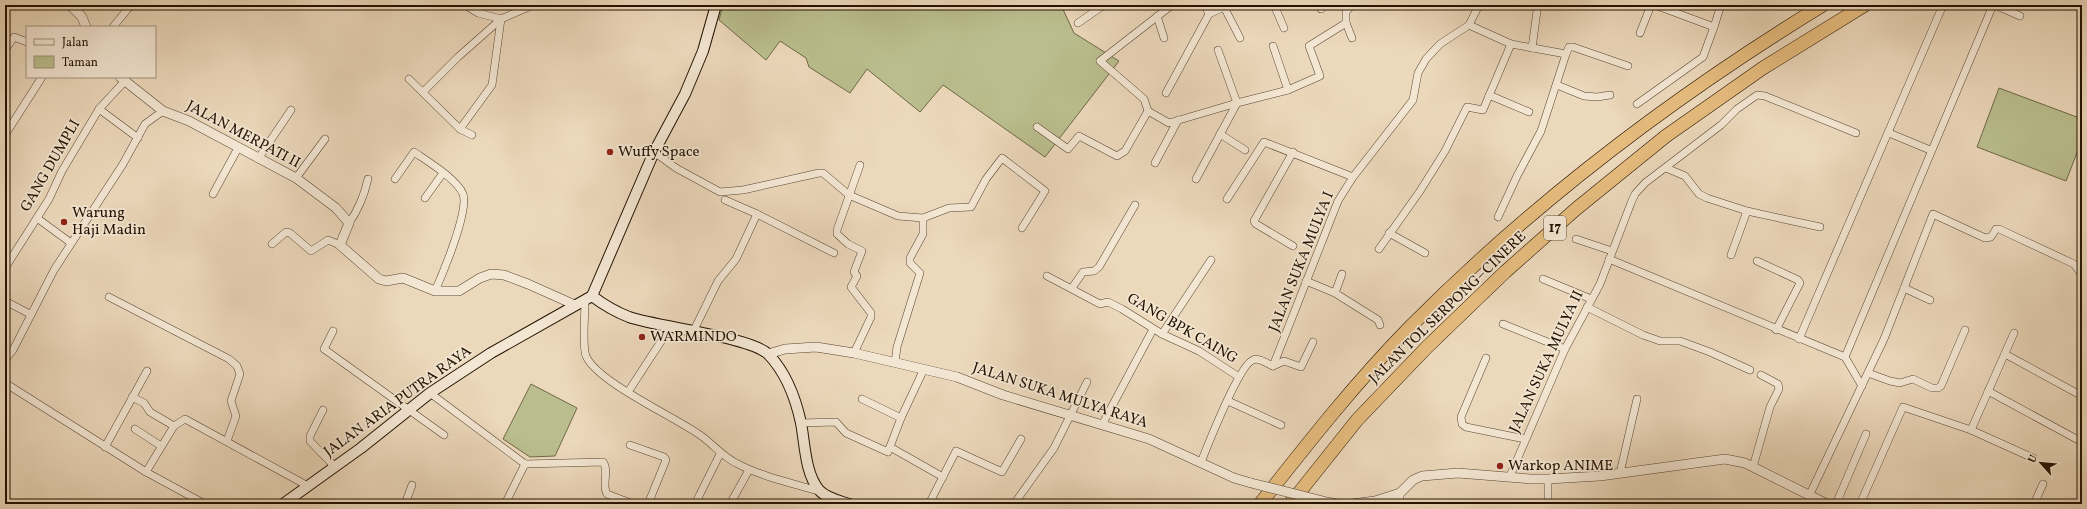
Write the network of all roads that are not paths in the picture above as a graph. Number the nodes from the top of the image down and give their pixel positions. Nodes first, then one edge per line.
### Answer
1 (70, 5) edge
2 (131, 5) edge
3 (465, 5) edge
4 (477, 5) edge
5 (533, 5) edge
6 (716, 5) edge
7 (1104, 5) edge
8 (1172, 5) edge
9 (1205, 5) edge
10 (1274, 5) edge
11 (1352, 5) edge
12 (1479, 5) edge
13 (1532, 5) edge
14 (1651, 5) edge
15 (1655, 5) edge
16 (1721, 5) edge
17 (1823, 5) edge
18 (1865, 5) edge
19 (1943, 5) edge
20 (1994, 5) edge
21 (1226, 6) edge
22 (478, 13) junction
23 (1209, 14) junction
24 (1156, 16) junction
25 (2020, 16) dead end
26 (501, 19) junction
27 (1078, 23) dead end
28 (1346, 23) junction
29 (1469, 25) junction
30 (86, 26) edge
31 (114, 26) edge
32 (1714, 27) junction
33 (1284, 28) dead end
34 (1640, 34) dead end
35 (1164, 38) dead end
36 (1240, 38) dead end
37 (1352, 38) dead end
38 (26, 42) edge
39 (1511, 44) junction
40 (1273, 46) dead end
41 (1532, 48) junction
42 (5, 50) edge
43 (1218, 50) dead end
44 (1566, 54) junction
45 (1628, 66) dead end
46 (41, 78) edge
47 (122, 79) edge
48 (408, 79) dead end
49 (1557, 85) junction
50 (1288, 90) junction
51 (423, 92) junction
52 (1166, 93) dead end
53 (1610, 95) dead end
54 (1489, 96) junction
55 (1237, 103) junction
56 (1637, 104) dead end
57 (99, 109) junction
58 (292, 110) dead end
59 (163, 111) junction
60 (1148, 111) junction
61 (1529, 112) dead end
62 (1178, 120) junction
63 (1036, 127) dead end
64 (460, 129) junction
65 (1856, 133) dead end
66 (1888, 133) junction
67 (1220, 134) junction
68 (5, 135) edge
69 (472, 135) dead end
70 (138, 138) junction
71 (325, 140) dead end
72 (238, 148) junction
73 (1245, 150) dead end
74 (1930, 150) junction
75 (654, 152) junction
76 (1293, 152) junction
77 (258, 159) junction
78 (1155, 163) dead end
79 (860, 165) dead end
80 (1666, 168) junction
81 (443, 173) junction
82 (1353, 177) junction
83 (296, 178) junction
84 (368, 179) dead end
85 (395, 179) dead end
86 (1196, 179) dead end
87 (212, 194) dead end
88 (849, 195) junction
89 (425, 198) dead end
90 (1227, 199) dead end
91 (725, 200) dead end
92 (1135, 205) dead end
93 (1748, 211) junction
94 (757, 214) junction
95 (1498, 217) dead end
96 (37, 218) junction
97 (923, 218) junction
98 (349, 223) junction
99 (1820, 227) dead end
100 (1022, 228) dead end
101 (1389, 234) junction
102 (1576, 240) dead end
103 (72, 243) junction
104 (272, 244) dead end
105 (340, 245) junction
106 (1293, 246) dead end
107 (1379, 249) dead end
108 (1612, 251) junction
109 (834, 252) dead end
110 (1425, 252) dead end
111 (1731, 255) dead end
112 (1609, 259) junction
113 (1212, 260) dead end
114 (1757, 261) dead end
115 (5, 268) edge
116 (1342, 274) dead end
117 (2082, 275) edge
118 (1047, 276) dead end
119 (1544, 279) dead end
120 (1306, 281) junction
121 (1072, 288) junction
122 (1904, 288) junction
123 (435, 291) junction
124 (1334, 293) junction
125 (109, 297) dead end
126 (1591, 299) junction
127 (1930, 300) dead end
128 (5, 301) edge
129 (584, 301) junction
130 (1587, 307) junction
131 (30, 314) junction
132 (1503, 324) dead end
133 (1380, 325) dead end
134 (671, 326) junction
135 (1776, 330) junction
136 (1965, 330) dead end
137 (333, 331) dead end
138 (693, 332) junction
139 (1151, 333) dead end
140 (2014, 333) dead end
141 (1162, 334) junction
142 (1799, 339) junction
143 (1313, 342) dead end
144 (1565, 349) junction
145 (854, 353) junction
146 (768, 354) junction
147 (2005, 354) junction
148 (1844, 357) junction
149 (1486, 358) dead end
150 (5, 360) edge
151 (894, 363) junction
152 (1273, 366) junction
153 (1750, 370) dead end
154 (147, 371) dead end
155 (923, 371) junction
156 (1868, 373) junction
157 (1761, 375) dead end
158 (1239, 378) junction
159 (1087, 382) dead end
160 (5, 383) edge
161 (1862, 386) junction
162 (1988, 391) junction
163 (628, 392) junction
164 (430, 393) junction
165 (2082, 396) edge
166 (132, 397) junction
167 (862, 399) dead end
168 (1636, 399) dead end
169 (1228, 400) junction
170 (323, 410) dead end
171 (408, 410) junction
172 (1070, 415) junction
173 (901, 418) junction
174 (801, 422) junction
175 (1102, 425) junction
176 (1281, 425) dead end
177 (174, 426) junction
178 (135, 429) dead end
179 (1971, 430) junction
180 (444, 434) dead end
181 (1866, 434) dead end
182 (1021, 439) dead end
183 (1525, 439) junction
184 (227, 441) junction
185 (2082, 442) edge
186 (630, 445) dead end
187 (161, 446) junction
188 (105, 447) junction
189 (890, 447) junction
190 (720, 454) junction
191 (2033, 458) dead end
192 (1201, 462) junction
193 (525, 464) junction
194 (335, 467) junction
195 (1753, 467) junction
196 (749, 470) junction
197 (146, 472) junction
198 (1620, 473) junction
199 (1510, 476) junction
200 (943, 477) junction
201 (1548, 479) junction
202 (2043, 484) dead end
203 (412, 485) dead end
204 (308, 486) junction
205 (1400, 493) junction
206 (1809, 496) junction
207 (823, 497) edge
208 (1332, 503) edge
209 (205, 504) edge
210 (282, 504) edge
211 (405, 504) edge
212 (506, 504) edge
213 (633, 504) edge
214 (648, 504) edge
215 (695, 504) edge
216 (730, 504) edge
217 (849, 504) edge
218 (929, 504) edge
219 (1014, 504) edge
220 (1260, 504) edge
221 (1290, 504) edge
222 (1352, 504) edge
223 (1400, 504) edge
224 (1548, 504) edge
225 (1827, 504) edge
226 (1836, 504) edge
227 (1860, 504) edge
228 (2034, 504) edge

1 - 30 street
2 - 31 street
3 - 22 street
4 - 22 street
5 - 26 street
6 - 75 main road
7 - 27 street
8 - 24 street
9 - 23 street
10 - 33 street
11 - 28 street
12 - 29 street
13 - 41 street
14 - 34 street
15 - 32 street
16 - 32 street
17 - 220 highway, JALAN TOL SERPONG–CINERE / 17
18 - 221 highway, JALAN TOL SERPONG–CINERE / 17
19 - 66 street
20 - 25 street
20 - 74 street
21 - 23 street
21 - 36 street
22 - 26 street
23 - 52 street
24 - 35 street
24 - 60 street
26 - 51 street
26 - 64 street
28 - 37 street
28 - 50 street
29 - 39 street
29 - 82 street, JALAN SUKA MULYA I
32 - 56 street
38 - 42 street
39 - 41 street
39 - 54 street
40 - 50 street
41 - 44 street
43 - 55 street
44 - 45 street
44 - 49 street
46 - 68 street
47 - 57 street, GANG DUMPLI
47 - 59 street, JALAN MERPATI II
48 - 51 street
49 - 53 street
49 - 95 street
50 - 55 street
51 - 64 street
54 - 61 street
54 - 101 street
55 - 62 street
55 - 67 street
57 - 70 street
57 - 96 street, GANG DUMPLI
58 - 77 street
59 - 70 street
59 - 72 street, JALAN MERPATI II
60 - 62 street
60 - 63 street
62 - 78 street
64 - 69 street
65 - 80 street, JALAN SUKA MULYA II
66 - 74 street
66 - 142 street
67 - 73 street
67 - 86 street
70 - 103 street
71 - 83 street
72 - 77 street, JALAN MERPATI II
72 - 87 street
74 - 148 street
75 - 88 street
75 - 129 main road
76 - 82 street
76 - 90 street
76 - 106 street
77 - 83 street, JALAN MERPATI II
79 - 88 street
80 - 93 street
80 - 108 street, JALAN SUKA MULYA II
81 - 85 street
81 - 89 street
81 - 123 street
82 - 120 street, JALAN SUKA MULYA I
83 - 98 street, JALAN MERPATI II
84 - 98 street
88 - 97 street
88 - 145 street
91 - 94 street
92 - 121 street
93 - 99 street
93 - 111 street
94 - 109 street
94 - 138 street
96 - 103 street
96 - 115 street, GANG DUMPLI
97 - 100 street
97 - 151 street
98 - 105 street
101 - 107 street
101 - 110 street
102 - 108 street
103 - 131 street
104 - 105 street
105 - 123 street
108 - 112 street, JALAN SUKA MULYA II
112 - 126 street, JALAN SUKA MULYA II
112 - 135 street
113 - 141 street
114 - 135 street
116 - 124 street
117 - 122 street
118 - 121 street, GANG BPK CAING
119 - 126 street
120 - 124 street
120 - 152 street, JALAN SUKA MULYA I
121 - 141 street, GANG BPK CAING
122 - 127 street
122 - 156 street
123 - 129 street
124 - 133 street
125 - 184 street
126 - 130 street, JALAN SUKA MULYA II
128 - 131 street
129 - 134 main road
129 - 163 street
129 - 164 main road, JALAN ARIA PUTRA RAYA
130 - 144 street, JALAN SUKA MULYA II
130 - 153 street
131 - 150 street
132 - 144 street
134 - 138 main road
134 - 163 street
135 - 142 street
136 - 156 street
137 - 171 street
138 - 146 main road
139 - 175 street
140 - 147 street
141 - 158 street, GANG BPK CAING
142 - 148 street
143 - 152 street
144 - 183 street, JALAN SUKA MULYA II
145 - 146 street, JALAN SUKA MULYA RAYA
145 - 151 street, JALAN SUKA MULYA RAYA
146 - 174 main road
147 - 162 street
147 - 165 street
148 - 161 street
149 - 183 street
151 - 155 street, JALAN SUKA MULYA RAYA
152 - 158 street
154 - 166 street
155 - 172 street, JALAN SUKA MULYA RAYA
155 - 173 street
156 - 161 street
157 - 195 street
158 - 169 street
159 - 172 street
160 - 188 street
161 - 206 street
162 - 179 street
162 - 185 street
163 - 190 street
164 - 171 main road, JALAN ARIA PUTRA RAYA
164 - 193 street
166 - 177 street
166 - 188 street
167 - 173 street
168 - 198 street
169 - 176 street
169 - 192 street
170 - 194 street
171 - 180 street
171 - 194 main road, JALAN ARIA PUTRA RAYA
172 - 175 street, JALAN SUKA MULYA RAYA
172 - 219 street
173 - 189 street
174 - 189 street
174 - 207 main road
175 - 192 street, JALAN SUKA MULYA RAYA
177 - 184 street
177 - 187 street
178 - 187 street
179 - 191 street
179 - 227 street
181 - 226 street
182 - 200 street
183 - 199 street, JALAN SUKA MULYA II
184 - 204 street
186 - 214 street
187 - 197 street
188 - 197 street
189 - 200 street
190 - 196 street
190 - 215 street
192 - 208 street, JALAN SUKA MULYA RAYA, bridge
193 - 212 street
193 - 213 street
194 - 204 main road, JALAN ARIA PUTRA RAYA
195 - 198 street
195 - 206 street
196 - 207 street
196 - 216 street
197 - 209 street
198 - 201 street
199 - 201 street
199 - 205 street
200 - 218 street
201 - 224 street
202 - 228 street
203 - 211 street
204 - 210 main road, JALAN ARIA PUTRA RAYA
205 - 222 street
205 - 223 street
206 - 225 street
207 - 217 main road

